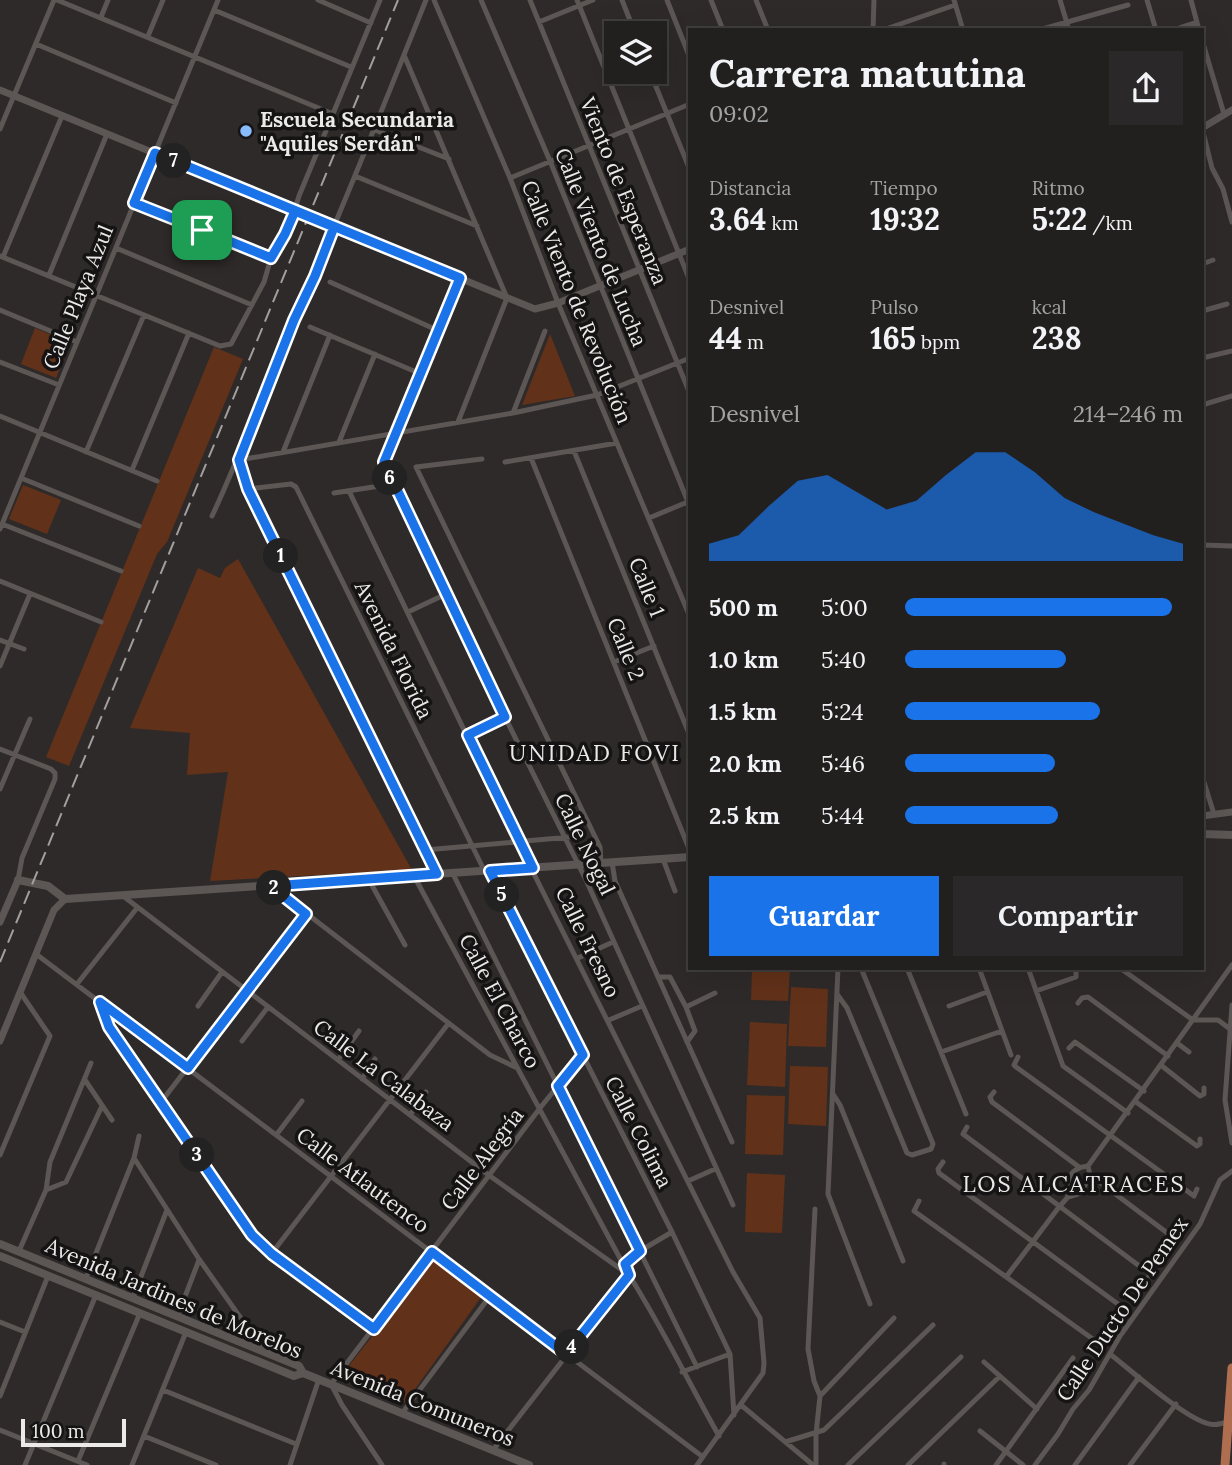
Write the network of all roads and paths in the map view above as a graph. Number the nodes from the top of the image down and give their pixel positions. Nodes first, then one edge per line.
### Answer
1 (55, 0) edge
2 (108, 0) edge
3 (163, 0) edge
4 (218, 0) edge
5 (318, 0) edge
6 (380, 0) edge
7 (426, 0) edge
8 (434, 0) edge
9 (481, 0) edge
10 (530, 0) edge
11 (593, 0) edge
12 (622, 0) edge
13 (667, 0) edge
14 (711, 0) edge
15 (756, 0) edge
16 (874, 0) edge
17 (1060, 0) edge
18 (1147, 0) edge
19 (1191, 0) edge
20 (325, 1) edge
21 (955, 2) edge
22 (578, 3) edge
23 (1128, 5) dead end
24 (214, 10) junction
25 (101, 18) junction
26 (630, 21) edge
27 (539, 22) junction
28 (1197, 22) junction
29 (371, 23) junction
30 (1067, 23) junction
31 (722, 28) edge
32 (767, 28) edge
33 (873, 28) edge
34 (888, 28) edge
35 (962, 28) edge
36 (1047, 28) edge
37 (1068, 28) edge
38 (1155, 28) edge
39 (1179, 28) edge
40 (1198, 28) edge
41 (148, 36) junction
42 (36, 44) junction
43 (1204, 46) edge
44 (688, 53) edge
45 (404, 55) junction
46 (195, 57) junction
47 (351, 67) junction
48 (655, 84) edge
49 (0, 90) edge
50 (14, 95) junction
51 (176, 103) junction
52 (688, 105) edge
53 (1228, 112) edge
54 (666, 113) junction
55 (333, 114) junction
56 (62, 116) junction
57 (1204, 127) edge
58 (0, 129) edge
59 (627, 129) junction
60 (375, 130) junction
61 (107, 134) junction
62 (1204, 136) edge
63 (588, 145) junction
64 (155, 153) junction
65 (449, 159) junction
66 (550, 161) junction
67 (688, 165) edge
68 (355, 176) junction
69 (510, 178) junction
70 (134, 203) junction
71 (295, 211) junction
72 (1232, 222) edge
73 (477, 226) junction
74 (334, 227) junction
75 (116, 248) junction
76 (688, 250) edge
77 (679, 254) junction
78 (2, 257) edge
79 (271, 258) junction
80 (1213, 260) dead end
81 (1204, 263) edge
82 (638, 270) junction
83 (49, 275) junction
84 (688, 276) edge
85 (460, 278) junction
86 (330, 282) dead end
87 (600, 286) junction
88 (96, 295) junction
89 (507, 298) junction
90 (558, 303) junction
91 (1227, 304) dead end
92 (252, 305) junction
93 (0, 310) edge
94 (1204, 310) edge
95 (144, 314) junction
96 (310, 327) dead end
97 (439, 331) junction
98 (545, 331) dead end
99 (189, 333) junction
100 (330, 335) junction
101 (77, 342) junction
102 (1232, 351) edge
103 (375, 354) junction
104 (1204, 358) edge
105 (688, 359) edge
106 (0, 362) edge
107 (677, 363) junction
108 (421, 374) junction
109 (637, 379) junction
110 (59, 385) junction
111 (688, 389) edge
112 (597, 395) junction
113 (1232, 396) edge
114 (1204, 404) edge
115 (513, 413) junction
116 (0, 416) edge
117 (458, 422) junction
118 (40, 431) junction
119 (398, 433) junction
120 (339, 442) junction
121 (617, 443) junction
122 (575, 451) junction
123 (86, 452) junction
124 (283, 452) junction
125 (531, 458) junction
126 (482, 459) dead end
127 (239, 460) junction
128 (505, 462) dead end
129 (132, 470) junction
130 (21, 478) junction
131 (157, 481) dead end
132 (393, 484) junction
133 (248, 489) junction
134 (349, 491) junction
135 (334, 493) dead end
136 (688, 501) edge
137 (688, 503) edge
138 (212, 516) dead end
139 (649, 518) junction
140 (139, 526) dead end
141 (1, 527) edge
142 (1204, 545) edge
143 (1232, 546) edge
144 (121, 571) dead end
145 (0, 581) edge
146 (30, 594) junction
147 (446, 594) junction
148 (408, 612) junction
149 (688, 612) edge
150 (101, 622) dead end
151 (0, 640) edge
152 (9, 643) junction
153 (654, 646) junction
154 (24, 649) dead end
155 (614, 662) junction
156 (0, 666) edge
157 (505, 717) junction
158 (30, 719) dead end
159 (688, 731) edge
160 (468, 735) junction
161 (0, 749) edge
162 (15, 755) junction
163 (1204, 782) edge
164 (0, 789) edge
165 (1232, 812) edge
166 (1214, 814) junction
167 (1204, 816) edge
168 (1204, 834) edge
169 (1232, 835) edge
170 (582, 836) dead end
171 (686, 836) edge
172 (564, 838) junction
173 (518, 842) junction
174 (473, 846) junction
175 (425, 850) junction
176 (688, 857) edge
177 (663, 859) junction
178 (612, 862) junction
179 (601, 863) junction
180 (578, 865) junction
181 (533, 868) junction
182 (488, 871) junction
183 (437, 874) junction
184 (453, 874) junction
185 (414, 876) junction
186 (18, 880) junction
187 (369, 880) junction
188 (271, 886) junction
189 (675, 891) dead end
190 (123, 896) junction
191 (65, 899) junction
192 (136, 908) junction
193 (306, 914) junction
194 (0, 922) edge
195 (614, 942) junction
196 (405, 945) dead end
197 (36, 954) junction
198 (578, 958) junction
199 (1232, 965) edge
200 (838, 970) edge
201 (862, 970) edge
202 (908, 970) edge
203 (980, 970) edge
204 (1029, 970) edge
205 (1076, 970) edge
206 (1123, 970) edge
207 (222, 972) junction
208 (658, 977) junction
209 (77, 984) junction
210 (246, 990) junction
211 (1036, 991) junction
212 (20, 992) junction
213 (987, 992) junction
214 (715, 993) dead end
215 (836, 994) junction
216 (100, 1002) junction
217 (1078, 1003) dead end
218 (1232, 1004) edge
219 (198, 1006) dead end
220 (642, 1006) junction
221 (948, 1006) dead end
222 (268, 1007) junction
223 (686, 1007) junction
224 (609, 1020) junction
225 (1193, 1020) junction
226 (448, 1024) junction
227 (1230, 1029) junction
228 (359, 1031) dead end
229 (1002, 1031) junction
230 (0, 1041) edge
231 (242, 1041) dead end
232 (687, 1042) junction
233 (1177, 1043) junction
234 (1069, 1048) dead end
235 (941, 1052) junction
236 (1189, 1052) dead end
237 (583, 1055) junction
238 (1011, 1055) dead end
239 (1168, 1056) junction
240 (1018, 1057) dead end
241 (375, 1059) dead end
242 (338, 1060) junction
243 (92, 1063) dead end
244 (1162, 1066) junction
245 (516, 1067) junction
246 (188, 1068) junction
247 (362, 1079) junction
248 (85, 1080) junction
249 (558, 1086) junction
250 (1204, 1088) dead end
251 (426, 1091) dead end
252 (994, 1091) dead end
253 (1144, 1091) junction
254 (832, 1093) junction
255 (390, 1099) junction
256 (302, 1101) dead end
257 (161, 1102) junction
258 (1136, 1102) junction
259 (102, 1106) junction
260 (540, 1108) junction
261 (1128, 1113) junction
262 (966, 1114) dead end
263 (410, 1115) junction
264 (112, 1120) dead end
265 (967, 1127) dead end
266 (277, 1134) junction
267 (139, 1136) dead end
268 (1110, 1137) junction
269 (1200, 1139) dead end
270 (732, 1142) dead end
271 (1232, 1143) edge
272 (0, 1155) edge
273 (134, 1158) junction
274 (943, 1162) dead end
275 (1079, 1167) junction
276 (1088, 1167) junction
277 (715, 1169) junction
278 (1232, 1171) edge
279 (1090, 1175) junction
280 (332, 1176) junction
281 (490, 1176) junction
282 (688, 1181) junction
283 (1197, 1189) dead end
284 (46, 1190) junction
285 (1068, 1197) junction
286 (919, 1201) dead end
287 (733, 1205) dead end
288 (1059, 1207) junction
289 (815, 1209) dead end
290 (167, 1210) junction
291 (672, 1232) junction
292 (1033, 1240) junction
293 (0, 1244) edge
294 (19, 1251) junction
295 (640, 1251) junction
296 (432, 1252) junction
297 (1167, 1253) dead end
298 (272, 1254) junction
299 (0, 1256) edge
300 (200, 1259) junction
301 (903, 1261) dead end
302 (625, 1264) junction
303 (629, 1275) junction
304 (48, 1276) junction
305 (1006, 1277) junction
306 (86, 1278) junction
307 (1143, 1287) dead end
308 (123, 1293) junction
309 (96, 1295) junction
310 (490, 1296) junction
311 (133, 1297) junction
312 (118, 1304) junction
313 (870, 1304) dead end
314 (139, 1313) junction
315 (178, 1315) junction
316 (894, 1318) dead end
317 (0, 1322) edge
318 (933, 1325) dead end
319 (1116, 1325) dead end
320 (374, 1329) junction
321 (25, 1332) junction
322 (186, 1332) junction
323 (1107, 1335) dead end
324 (266, 1353) junction
325 (730, 1353) junction
326 (566, 1354) junction
327 (1110, 1354) junction
328 (961, 1357) dead end
329 (1073, 1358) dead end
330 (984, 1362) dead end
331 (697, 1367) junction
332 (1232, 1368) edge
333 (682, 1372) junction
334 (303, 1373) junction
335 (1000, 1376) junction
336 (3, 1377) edge
337 (1139, 1377) junction
338 (319, 1379) junction
339 (331, 1384) junction
340 (163, 1390) junction
341 (0, 1396) edge
342 (820, 1396) junction
343 (1176, 1404) junction
344 (741, 1405) junction
345 (1037, 1409) junction
346 (403, 1412) junction
347 (734, 1415) junction
348 (1228, 1422) junction
349 (0, 1430) edge
350 (980, 1431) dead end
351 (816, 1434) junction
352 (144, 1436) junction
353 (719, 1436) junction
354 (785, 1442) junction
355 (33, 1443) junction
356 (296, 1444) junction
357 (494, 1450) junction
358 (1006, 1452) junction
359 (704, 1457) junction
360 (78, 1461) junction
361 (25, 1465) edge
362 (87, 1465) edge
363 (132, 1465) edge
364 (216, 1465) edge
365 (290, 1465) edge
366 (382, 1465) edge
367 (529, 1465) edge
368 (697, 1465) edge
369 (815, 1465) edge
370 (848, 1465) edge
371 (908, 1465) edge
372 (996, 1465) edge
373 (1023, 1465) edge
374 (1035, 1465) edge
375 (1075, 1465) edge
376 (1130, 1465) edge
377 (1225, 1465) edge

1 - 25 street
1 - 42 street
2 - 25 street
3 - 41 street
4 - 24 street, Calle Playa Azul
5 - 20 street
6 - 29 street
7 - 45 street
8 - 69 street, Calle Viento de Revolución
9 - 66 street, Calle Viento de Lucha
10 - 27 street, Viento de Esperanza
11 - 22 street
12 - 26 street
13 - 44 street
14 - 31 street
15 - 32 street
16 - 33 street
17 - 30 street
18 - 38 street
19 - 28 street
20 - 29 street
21 - 34 street
21 - 35 street
22 - 27 street
22 - 59 street
23 - 30 street
24 - 46 street, Calle Playa Azul
24 - 47 street
25 - 41 street
27 - 63 street, Viento de Esperanza
28 - 39 street
28 - 40 street
29 - 47 street
30 - 36 street
30 - 37 street
41 - 46 street
42 - 50 street
42 - 51 street
43 - 53 street
45 - 60 street
45 - 65 street
46 - 51 street, Calle Playa Azul
46 - 55 street
47 - 55 street
48 - 54 street
49 - 50 street
50 - 56 street
50 - 58 street
51 - 64 street, Calle Playa Azul
52 - 54 street
53 - 57 street
54 - 59 street
54 - 67 street
55 - 71 street
56 - 61 street
56 - 78 street
59 - 63 street
59 - 77 street
60 - 65 street
60 - 68 street
61 - 64 street
61 - 83 street
62 - 72 street
63 - 66 street
63 - 82 street, Viento de Esperanza
64 - 70 street, Calle Playa Azul
64 - 71 street
65 - 73 street
66 - 69 street
66 - 87 street, Calle Viento de Lucha
68 - 73 street
68 - 74 street
69 - 90 street, Calle Viento de Revolución
70 - 75 street, Calle Playa Azul
70 - 79 street
71 - 74 street
71 - 79 street
73 - 89 street
74 - 85 street
74 - 127 street
75 - 88 street, Calle Playa Azul
75 - 92 street
76 - 77 street
77 - 82 street
77 - 84 street
78 - 83 street
79 - 92 street
80 - 81 street
82 - 87 street
82 - 107 street, Viento de Esperanza
83 - 88 street
85 - 89 street
85 - 97 street, Calle Nogal
86 - 97 street
87 - 90 street
87 - 109 street, Calle Viento de Lucha
88 - 95 street
88 - 101 street, Calle Playa Azul
89 - 90 street
89 - 117 street
90 - 112 street, Calle Viento de Revolución
91 - 94 street
92 - 99 street
93 - 101 street
95 - 99 street
95 - 123 street
96 - 100 street
97 - 108 street, Calle Nogal
98 - 115 street
99 - 129 street
100 - 103 street
100 - 124 street
101 - 110 street, Calle Playa Azul
102 - 104 street
103 - 108 street
103 - 120 street
105 - 107 street
106 - 110 street
107 - 109 street
107 - 111 street, Viento de Esperanza
108 - 119 street, Calle Nogal
109 - 112 street
109 - 136 street, Calle Viento de Lucha
110 - 118 street, Calle Playa Azul
112 - 115 street
112 - 121 street, Calle Viento de Revolución
113 - 114 street
115 - 117 street
116 - 118 street
117 - 119 street
118 - 123 street
118 - 130 street, Calle Playa Azul
119 - 120 street
119 - 132 street, Calle Nogal
120 - 124 street
121 - 122 street
121 - 139 street, Calle Viento de Revolución
122 - 125 street
122 - 153 street, Calle 1
123 - 129 street
124 - 127 street
125 - 128 street
125 - 155 street, Calle 2
126 - 179 street
127 - 133 street
127 - 138 street
129 - 131 street
130 - 140 street
130 - 141 street, Calle Playa Azul
132 - 134 street
132 - 147 street, Calle Nogal
133 - 174 street, Avenida Florida
133 - 175 street
134 - 135 street
134 - 148 street, Calle Fresno
137 - 139 street
139 - 149 street, Calle Viento de Revolución
141 - 144 street
142 - 143 street
145 - 146 street
146 - 150 street
146 - 152 street
147 - 148 street
147 - 157 street, Calle Nogal
148 - 160 street, Calle Fresno
151 - 152 street
152 - 154 street
152 - 156 street
153 - 155 street
153 - 159 street, Calle 1
155 - 171 street, Calle 2
157 - 160 street
157 - 172 street, Calle Nogal
158 - 162 street
160 - 173 street, Calle Fresno
161 - 162 street
162 - 164 street
162 - 186 street
163 - 166 street
165 - 166 street
166 - 167 street
168 - 169 main road
170 - 172 street
172 - 173 street
172 - 180 street, Calle Nogal
173 - 174 street
173 - 181 street, Calle Fresno
174 - 175 street
174 - 182 street, Avenida Florida
175 - 183 street
176 - 177 main road
177 - 178 main road
177 - 189 street
178 - 179 main road
178 - 208 street
179 - 180 main road
180 - 181 main road
180 - 195 street, Calle Nogal
181 - 182 main road
181 - 198 street, Calle Fresno
182 - 184 main road
182 - 237 street, Calle Colima
183 - 184 main road
183 - 185 main road
184 - 249 street
185 - 187 main road
185 - 245 street, Calle El Charco
186 - 191 main road
186 - 194 street
187 - 188 main road
187 - 196 street
188 - 190 main road
188 - 193 street
190 - 191 main road
190 - 192 street, Calle La Calabaza
191 - 197 street
192 - 207 street, Calle La Calabaza
192 - 209 street
193 - 210 street
193 - 226 street
195 - 198 street
195 - 220 street, Calle Nogal
197 - 209 street, Calle Atlautenco
197 - 212 street
198 - 224 street, Calle Fresno
199 - 225 street
200 - 215 street
201 - 215 street
202 - 235 street
203 - 213 street
204 - 211 street
205 - 211 street
206 - 225 street
207 - 210 street, Calle La Calabaza
207 - 219 street
208 - 223 street
208 - 232 street
209 - 216 street, Calle Atlautenco
210 - 222 street, Calle La Calabaza
210 - 246 street
211 - 261 street
212 - 230 street
212 - 272 street
213 - 221 street
213 - 229 street
214 - 223 street
215 - 254 street
216 - 246 street, Calle Atlautenco
216 - 257 street
217 - 239 street
218 - 227 street
220 - 224 street
220 - 277 street, Calle Nogal
222 - 231 street
222 - 242 street, Calle La Calabaza
223 - 232 street
224 - 282 street, Calle Fresno
225 - 227 street
225 - 233 street
226 - 245 street
226 - 255 street
227 - 271 street
228 - 242 street
229 - 235 street
229 - 238 street
232 - 270 street
233 - 236 street
233 - 239 street
234 - 253 street
235 - 262 street
237 - 249 street, Calle Alegría
237 - 291 street, Calle Colima
239 - 244 street
240 - 268 street
241 - 247 street
242 - 247 street, Calle La Calabaza
243 - 248 street
244 - 250 street
244 - 253 street
245 - 260 street, Calle El Charco
246 - 257 street
246 - 266 street, Calle Atlautenco
247 - 255 street, Calle La Calabaza
248 - 259 street
248 - 284 street
249 - 260 street, Calle Alegría
249 - 295 street
251 - 263 street
252 - 275 street
253 - 258 street
254 - 301 street
254 - 313 street
255 - 263 street, Calle La Calabaza
255 - 280 street
256 - 266 street
257 - 298 street
258 - 261 street
258 - 269 street
259 - 264 street
259 - 284 street
260 - 281 street, Calle Alegría
260 - 302 street, Calle El Charco
261 - 268 street
263 - 281 street, Calle La Calabaza
265 - 288 street
266 - 280 street, Calle Atlautenco
267 - 273 street
268 - 276 street
268 - 283 street
273 - 290 street
273 - 306 street
274 - 292 street
275 - 276 street
275 - 285 street
276 - 279 street
277 - 282 street
277 - 287 street, Calle Nogal
278 - 327 street, Calle Ducto De Pemex
279 - 285 street
279 - 297 street
280 - 296 street, Calle Atlautenco
280 - 298 street
281 - 296 street, Calle Alegría
281 - 303 street, Calle La Calabaza
282 - 344 street, Calle Fresno
284 - 294 street
285 - 288 street
286 - 305 street
288 - 292 street
288 - 307 street
289 - 342 street
290 - 300 street
290 - 311 street
291 - 295 street
291 - 325 street, Calle Colima
292 - 305 street
292 - 319 street
293 - 294 main road, Avenida Jardines de Morelos
294 - 306 main road, Avenida Jardines de Morelos
295 - 302 street
295 - 331 street
296 - 310 street, Calle Atlautenco
296 - 320 street, Calle Alegría
298 - 320 street
299 - 304 main road, Avenida Jardines de Morelos
300 - 315 street
300 - 324 street
302 - 303 street, Calle El Charco
303 - 326 street
303 - 333 street, Calle El Charco
304 - 309 main road, Avenida Jardines de Morelos
304 - 321 street
305 - 323 street
306 - 308 main road, Avenida Jardines de Morelos
308 - 311 main road, Avenida Jardines de Morelos
308 - 312 main road
309 - 312 main road, Avenida Jardines de Morelos
309 - 355 street
310 - 326 street, Calle Atlautenco
310 - 346 street
311 - 315 main road, Avenida Jardines de Morelos
312 - 314 main road, Avenida Jardines de Morelos
314 - 322 main road, Avenida Jardines de Morelos
314 - 360 street
315 - 324 main road, Avenida Jardines de Morelos
316 - 342 street
317 - 321 street
318 - 351 street
320 - 339 street, Calle Alegría
321 - 336 street
322 - 334 main road, Avenida Jardines de Morelos
322 - 340 street
324 - 334 main road, Avenida Jardines de Morelos
325 - 331 street
325 - 347 street, Calle Colima
326 - 357 street
326 - 359 street, Calle Atlautenco
327 - 337 street
327 - 374 street, Calle Ducto De Pemex
328 - 370 street
329 - 345 street
330 - 335 street
331 - 333 street
332 - 348 highway
333 - 353 street, Calle El Charco
334 - 338 main road, Avenida Comuneros
335 - 345 street
335 - 371 street
336 - 341 street
337 - 343 street
337 - 375 street
338 - 339 main road, Avenida Comuneros
338 - 356 street
339 - 346 main road, Avenida Comuneros
339 - 366 street
340 - 352 street
340 - 356 street
342 - 351 street
343 - 348 street
343 - 376 street
344 - 347 street
344 - 354 street
345 - 358 street
346 - 357 main road, Avenida Comuneros
347 - 353 street
348 - 377 highway
349 - 355 street
350 - 358 street
351 - 354 street
351 - 369 street
352 - 363 street
352 - 364 street
353 - 359 street
354 - 369 street
355 - 360 street
355 - 361 street
356 - 365 street
357 - 367 main road, Avenida Comuneros
358 - 372 street
358 - 373 street
359 - 368 street
360 - 362 street

